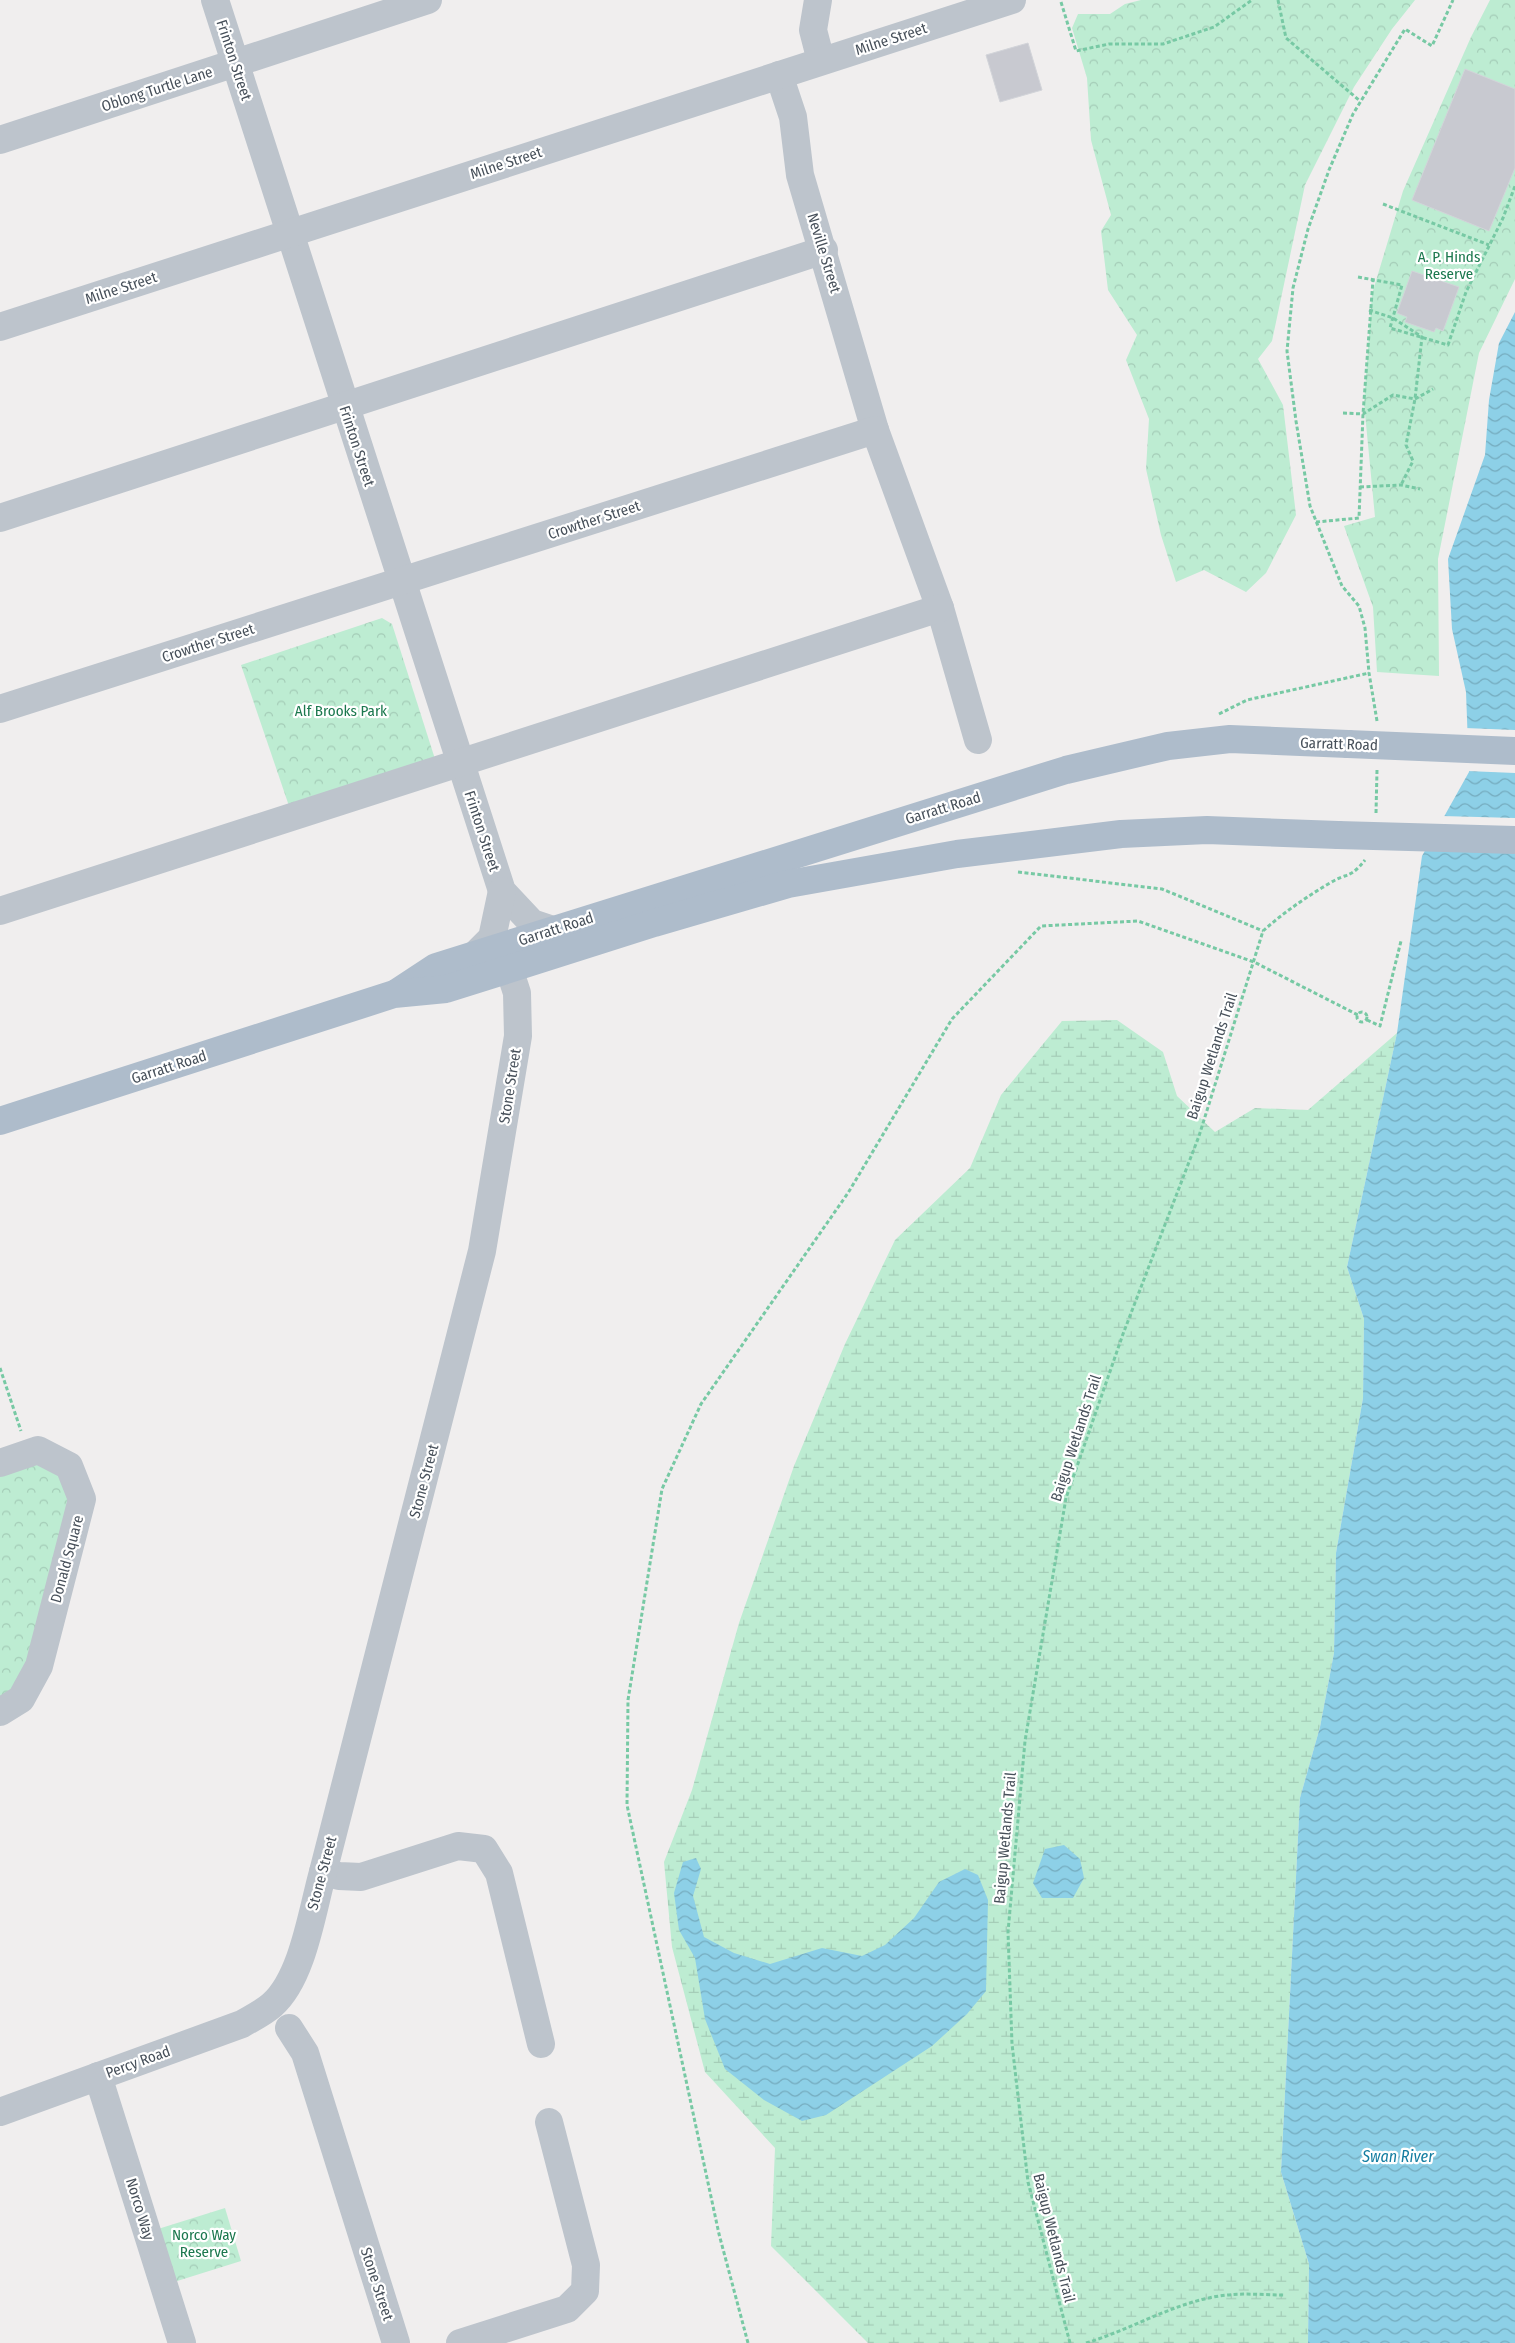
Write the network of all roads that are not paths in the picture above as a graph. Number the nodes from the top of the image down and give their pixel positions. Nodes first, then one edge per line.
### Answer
1 (215, 0) edge
2 (428, 0) edge
3 (818, 0) edge
4 (1012, 0) edge
5 (821, 61) junction
6 (235, 63) junction
7 (779, 75) junction
8 (0, 140) edge
9 (288, 234) junction
10 (824, 250) junction
11 (0, 327) edge
12 (345, 407) junction
13 (875, 430) junction
14 (0, 518) edge
15 (401, 582) junction
16 (940, 608) junction
17 (0, 708) edge
18 (978, 740) dead end
19 (1515, 751) edge
20 (461, 763) junction
21 (1515, 840) edge
22 (502, 891) junction
23 (0, 911) edge
24 (553, 930) junction
25 (474, 956) junction
26 (506, 958) junction
27 (394, 994) junction
28 (0, 1121) edge
29 (0, 1463) edge
30 (0, 1712) edge
31 (322, 1872) junction
32 (272, 2005) joint
33 (289, 2028) dead end
34 (541, 2044) dead end
35 (98, 2076) junction
36 (2, 2106) edge
37 (549, 2122) dead end
38 (182, 2343) edge
39 (396, 2343) edge
40 (460, 2343) edge

1 - 6 street, Frinton Street
2 - 6 street, Oblong Turtle Lane
3 - 5 street
4 - 5 street, Milne Street
5 - 7 street, Milne Street
6 - 8 street, Oblong Turtle Lane
6 - 9 street, Frinton Street
7 - 9 street, Milne Street
7 - 10 street, Neville Street
9 - 11 street, Milne Street
9 - 12 street, Frinton Street
10 - 12 street
10 - 13 street, Neville Street
12 - 14 street
12 - 15 street, Frinton Street
13 - 15 street, Crowther Street
13 - 16 street
15 - 17 street, Crowther Street
15 - 20 street, Frinton Street
16 - 18 street
16 - 20 street
19 - 24 main road, Garratt Road, bridge
20 - 22 street, Frinton Street
20 - 23 street
21 - 26 main road, Garratt Road, bridge
22 - 24 street, Frinton Street
22 - 25 street, Frinton Street
24 - 26 main road, Garratt Road
25 - 26 main road, Garratt Road
25 - 27 main road, Garratt Road
26 - 27 main road, Garratt Road
26 - 31 street, Stone Street
27 - 28 main road, Garratt Road
29 - 30 street, Donald Square
31 - 32 street, Stone Street
31 - 34 street
32 - 35 street, Percy Road
33 - 39 street, Stone Street
35 - 36 street, Percy Road
35 - 38 street, Norco Way
37 - 40 street

